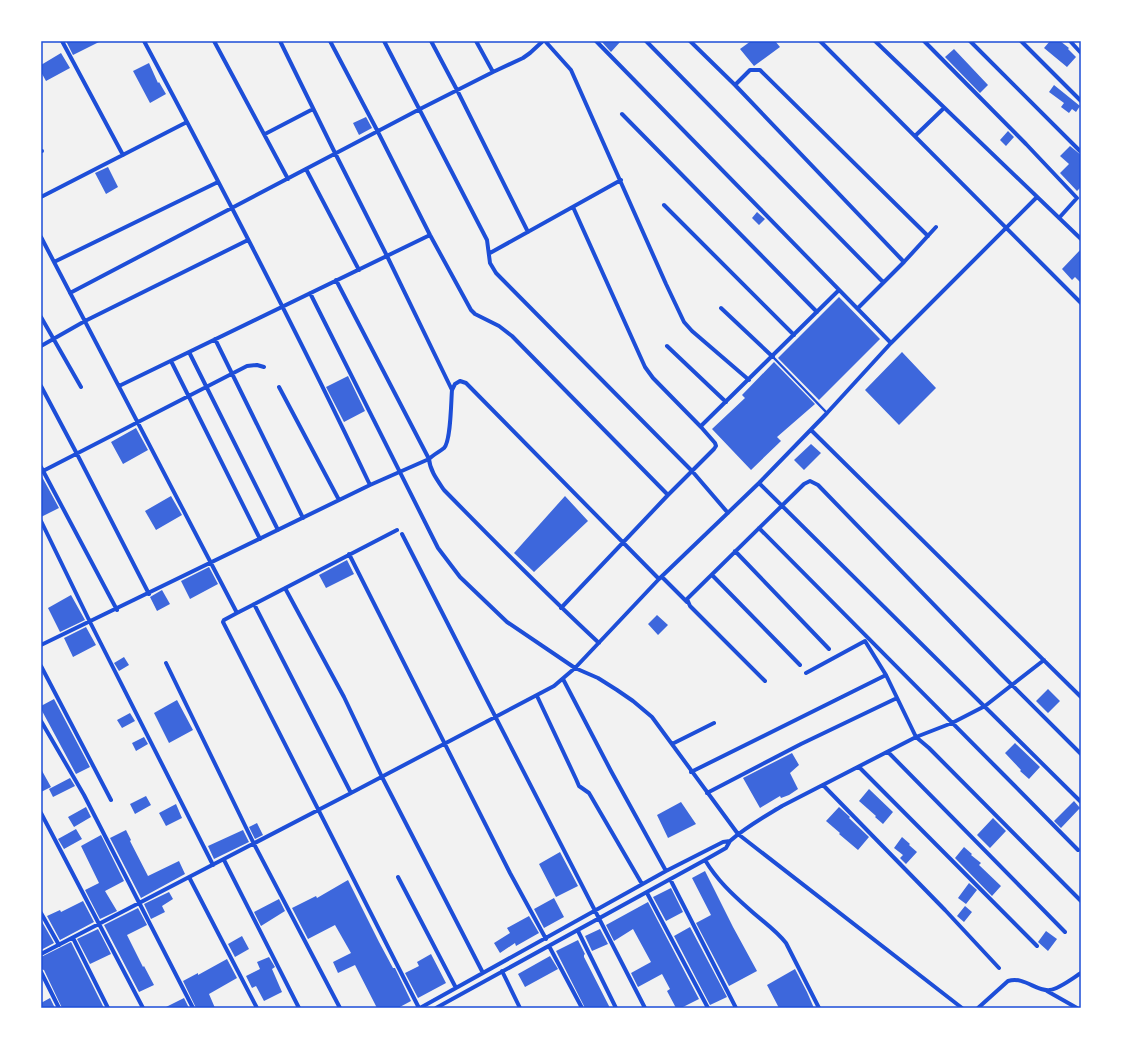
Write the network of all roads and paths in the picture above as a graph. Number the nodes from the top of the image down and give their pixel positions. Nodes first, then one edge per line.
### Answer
1 (62, 41) edge
2 (144, 41) edge
3 (214, 41) edge
4 (280, 41) edge
5 (330, 41) edge
6 (384, 41) edge
7 (431, 41) edge
8 (476, 41) edge
9 (544, 41) edge
10 (596, 41) edge
11 (646, 41) edge
12 (690, 41) edge
13 (820, 41) edge
14 (874, 41) edge
15 (924, 41) edge
16 (970, 41) edge
17 (1021, 41) edge
18 (1070, 41) edge
19 (1081, 53) edge
20 (493, 72) junction
21 (735, 85) junction
22 (458, 90) junction
23 (1081, 101) edge
24 (944, 108) junction
25 (313, 109) junction
26 (420, 109) junction
27 (622, 114) dead end
28 (187, 122) junction
29 (378, 132) junction
30 (265, 134) junction
31 (915, 136) junction
32 (1081, 152) edge
33 (335, 153) junction
34 (123, 155) junction
35 (306, 169) junction
36 (288, 179) junction
37 (621, 180) junction
38 (218, 182) junction
39 (41, 197) edge
40 (1037, 197) junction
41 (664, 205) dead end
42 (573, 207) junction
43 (232, 208) junction
44 (1059, 218) junction
45 (936, 228) dead end
46 (1006, 228) junction
47 (528, 232) junction
48 (430, 235) junction
49 (928, 236) junction
50 (41, 237) edge
51 (1081, 239) edge
52 (248, 240) junction
53 (490, 253) junction
54 (387, 256) junction
55 (54, 262) junction
56 (904, 262) junction
57 (359, 270) junction
58 (336, 280) junction
59 (884, 282) junction
60 (839, 290) junction
61 (70, 293) junction
62 (310, 293) junction
63 (1081, 303) edge
64 (283, 306) junction
65 (721, 308) dead end
66 (858, 308) junction
67 (817, 312) junction
68 (41, 317) edge
69 (85, 321) junction
70 (794, 335) junction
71 (54, 339) junction
72 (216, 339) junction
73 (891, 343) junction
74 (41, 346) edge
75 (667, 346) dead end
76 (189, 352) junction
77 (773, 357) junction
78 (171, 361) junction
79 (264, 367) dead end
80 (233, 374) junction
81 (749, 380) junction
82 (41, 386) edge
83 (119, 386) junction
84 (279, 387) dead end
85 (81, 388) dead end
86 (207, 388) junction
87 (452, 390) junction
88 (189, 396) junction
89 (726, 402) junction
90 (828, 412) junction
91 (138, 423) junction
92 (701, 427) junction
93 (810, 430) junction
94 (77, 454) junction
95 (429, 459) junction
96 (42, 470) edge
97 (692, 471) junction
98 (399, 472) junction
99 (759, 483) junction
100 (370, 485) junction
101 (668, 495) junction
102 (339, 500) junction
103 (783, 505) junction
104 (728, 513) junction
105 (303, 518) junction
106 (41, 521) edge
107 (759, 528) junction
108 (278, 530) junction
109 (397, 530) dead end
110 (402, 534) dead end
111 (260, 539) junction
112 (623, 542) junction
113 (736, 551) junction
114 (349, 554) junction
115 (210, 562) junction
116 (712, 574) junction
117 (661, 578) junction
118 (285, 588) junction
119 (149, 594) junction
120 (687, 602) junction
121 (254, 604) junction
122 (561, 608) junction
123 (117, 610) junction
124 (237, 613) junction
125 (90, 622) junction
126 (599, 643) junction
127 (41, 645) edge
128 (828, 649) dead end
129 (1044, 660) junction
130 (166, 663) dead end
131 (800, 665) dead end
132 (41, 666) edge
133 (575, 668) junction
134 (806, 673) dead end
135 (886, 675) junction
136 (563, 679) junction
137 (766, 681) dead end
138 (1012, 684) junction
139 (537, 696) junction
140 (1081, 697) edge
141 (897, 698) junction
142 (985, 706) junction
143 (496, 717) junction
144 (41, 721) edge
145 (714, 723) dead end
146 (952, 723) junction
147 (916, 737) junction
148 (672, 744) junction
149 (445, 745) junction
150 (888, 752) junction
151 (1081, 754) edge
152 (859, 767) junction
153 (691, 772) junction
154 (382, 777) junction
155 (823, 786) junction
156 (707, 793) junction
157 (351, 794) junction
158 (111, 800) dead end
159 (1081, 802) edge
160 (318, 811) junction
161 (41, 813) edge
162 (738, 834) junction
163 (730, 841) junction
164 (254, 844) junction
165 (1078, 850) dead end
166 (224, 860) junction
167 (705, 860) junction
168 (213, 865) junction
169 (666, 871) junction
170 (189, 877) junction
171 (398, 877) dead end
172 (670, 879) junction
173 (642, 884) junction
174 (646, 893) junction
175 (1081, 901) edge
176 (139, 904) junction
177 (594, 911) junction
178 (41, 913) edge
179 (599, 919) junction
180 (99, 924) junction
181 (578, 931) junction
182 (1065, 932) dead end
183 (73, 938) junction
184 (546, 939) junction
185 (58, 945) junction
186 (550, 946) junction
187 (1036, 946) dead end
188 (41, 954) edge
189 (999, 968) dead end
190 (502, 971) junction
191 (41, 972) edge
192 (483, 973) junction
193 (1081, 973) edge
194 (456, 988) junction
195 (1045, 989) junction
196 (446, 1003) junction
197 (59, 1008) edge
198 (108, 1008) edge
199 (143, 1008) edge
200 (193, 1008) edge
201 (257, 1008) edge
202 (299, 1008) edge
203 (340, 1008) edge
204 (419, 1008) edge
205 (436, 1008) edge
206 (448, 1008) edge
207 (520, 1008) edge
208 (582, 1008) edge
209 (616, 1008) edge
210 (645, 1008) edge
211 (708, 1008) edge
212 (736, 1008) edge
213 (819, 1008) edge
214 (962, 1008) edge
215 (978, 1008) edge
216 (1077, 1008) edge

1 - 34 street
2 - 28 street
3 - 30 street
4 - 25 street
5 - 29 street
6 - 26 street
7 - 22 street
8 - 20 street
9 - 20 street
9 - 37 street
10 - 60 street
11 - 59 street
12 - 21 street
13 - 31 street
14 - 24 street
15 - 44 street
16 - 32 street
17 - 23 street
18 - 19 street
20 - 22 street
21 - 49 street
21 - 56 street
22 - 26 street
22 - 47 street
24 - 31 street
24 - 40 street
25 - 30 street
25 - 33 street
26 - 29 street
26 - 53 street
27 - 67 street
28 - 34 street
28 - 38 street
29 - 33 street
29 - 48 street
30 - 36 street
31 - 46 street
33 - 35 street
33 - 54 street
34 - 39 street
35 - 36 street
35 - 57 street
36 - 43 street
37 - 42 street
37 - 81 street
38 - 43 street
38 - 55 street
40 - 44 street
40 - 46 street
41 - 70 street
42 - 47 street
42 - 92 street
43 - 52 street
43 - 61 street
44 - 51 street
45 - 49 street
46 - 63 street
46 - 73 street
47 - 53 street
48 - 54 street
48 - 101 street
49 - 56 street
50 - 55 street
52 - 64 street
52 - 69 street
53 - 97 street
54 - 57 street
54 - 87 street
55 - 61 street
56 - 59 street
57 - 58 street
58 - 62 street
58 - 95 street
59 - 66 street
60 - 66 street
60 - 67 street
61 - 69 street
62 - 64 street
62 - 98 street
64 - 72 street
64 - 100 street
65 - 77 street
66 - 73 street
67 - 70 street
68 - 71 street
69 - 71 street
69 - 83 street
70 - 77 street
71 - 74 street
71 - 85 street
72 - 76 street
72 - 80 street
73 - 90 street
75 - 89 street
76 - 78 street
76 - 86 street
77 - 81 street
77 - 90 lane
78 - 83 street
78 - 88 street
79 - 80 street
80 - 86 street
80 - 105 street
81 - 89 street
82 - 94 street
83 - 91 street
84 - 102 street
86 - 88 street
86 - 108 street
87 - 95 street
87 - 112 street
88 - 91 street
88 - 111 street
89 - 92 street
90 - 93 street
91 - 94 street
91 - 115 street
92 - 97 street
93 - 99 street
93 - 129 street
94 - 96 street
94 - 119 street
95 - 98 street
95 - 122 street
96 - 123 street
97 - 101 street
97 - 104 street
98 - 100 street
98 - 133 street
99 - 103 street
99 - 104 street
100 - 102 street
101 - 112 street
102 - 105 street
103 - 107 street
103 - 138 street
103 - 142 street
104 - 117 street
105 - 108 street
106 - 125 street
107 - 113 street
107 - 146 street
108 - 111 street
109 - 114 street
110 - 143 street
111 - 115 street
112 - 117 street
112 - 122 street
113 - 116 street
113 - 128 street
114 - 118 street
114 - 149 street
115 - 119 street
115 - 124 street
116 - 120 street
116 - 131 street
117 - 120 street
117 - 126 street
118 - 121 street
118 - 154 street
119 - 123 street
120 - 137 street
121 - 124 street
121 - 157 street
122 - 126 street
123 - 125 street
124 - 160 street
125 - 127 street
125 - 168 street
126 - 133 street
129 - 138 street
129 - 140 street
130 - 164 street
132 - 158 street
133 - 136 street
133 - 148 street
134 - 135 street
135 - 141 street
135 - 153 street
136 - 139 street
136 - 169 street
138 - 142 street
138 - 151 street
139 - 143 street
139 - 173 street
141 - 147 street
141 - 156 street
142 - 146 street
142 - 159 street
143 - 149 street
143 - 177 street
144 - 176 street
145 - 148 street
146 - 147 street
146 - 165 street
147 - 150 street
147 - 175 street
148 - 153 street
149 - 154 street
149 - 184 street
150 - 152 street
150 - 182 street
152 - 155 street
152 - 187 street
153 - 156 street
154 - 157 street
154 - 192 street
155 - 162 street
155 - 189 street
156 - 162 street
157 - 160 street
160 - 164 street
160 - 204 street
161 - 180 street
162 - 163 street
162 - 214 street
163 - 167 street
163 - 169 street
164 - 166 street
164 - 203 street
166 - 168 street
166 - 202 street
167 - 172 street
167 - 213 street
168 - 170 street
169 - 173 street
170 - 176 street
170 - 201 street
171 - 194 street
172 - 174 street
172 - 212 street
173 - 177 street
174 - 179 street
174 - 211 street
176 - 180 street
176 - 200 street
177 - 179 street
177 - 184 street
178 - 185 street
179 - 181 street
179 - 210 street
180 - 183 street
180 - 199 street
181 - 186 street
181 - 209 street
183 - 185 street
183 - 198 street
184 - 192 street
185 - 188 street
186 - 190 street
186 - 208 street
190 - 196 street
190 - 207 street
191 - 197 street
192 - 194 street
193 - 195 street
194 - 204 street
195 - 215 street
195 - 216 street
196 - 205 street
196 - 206 street

